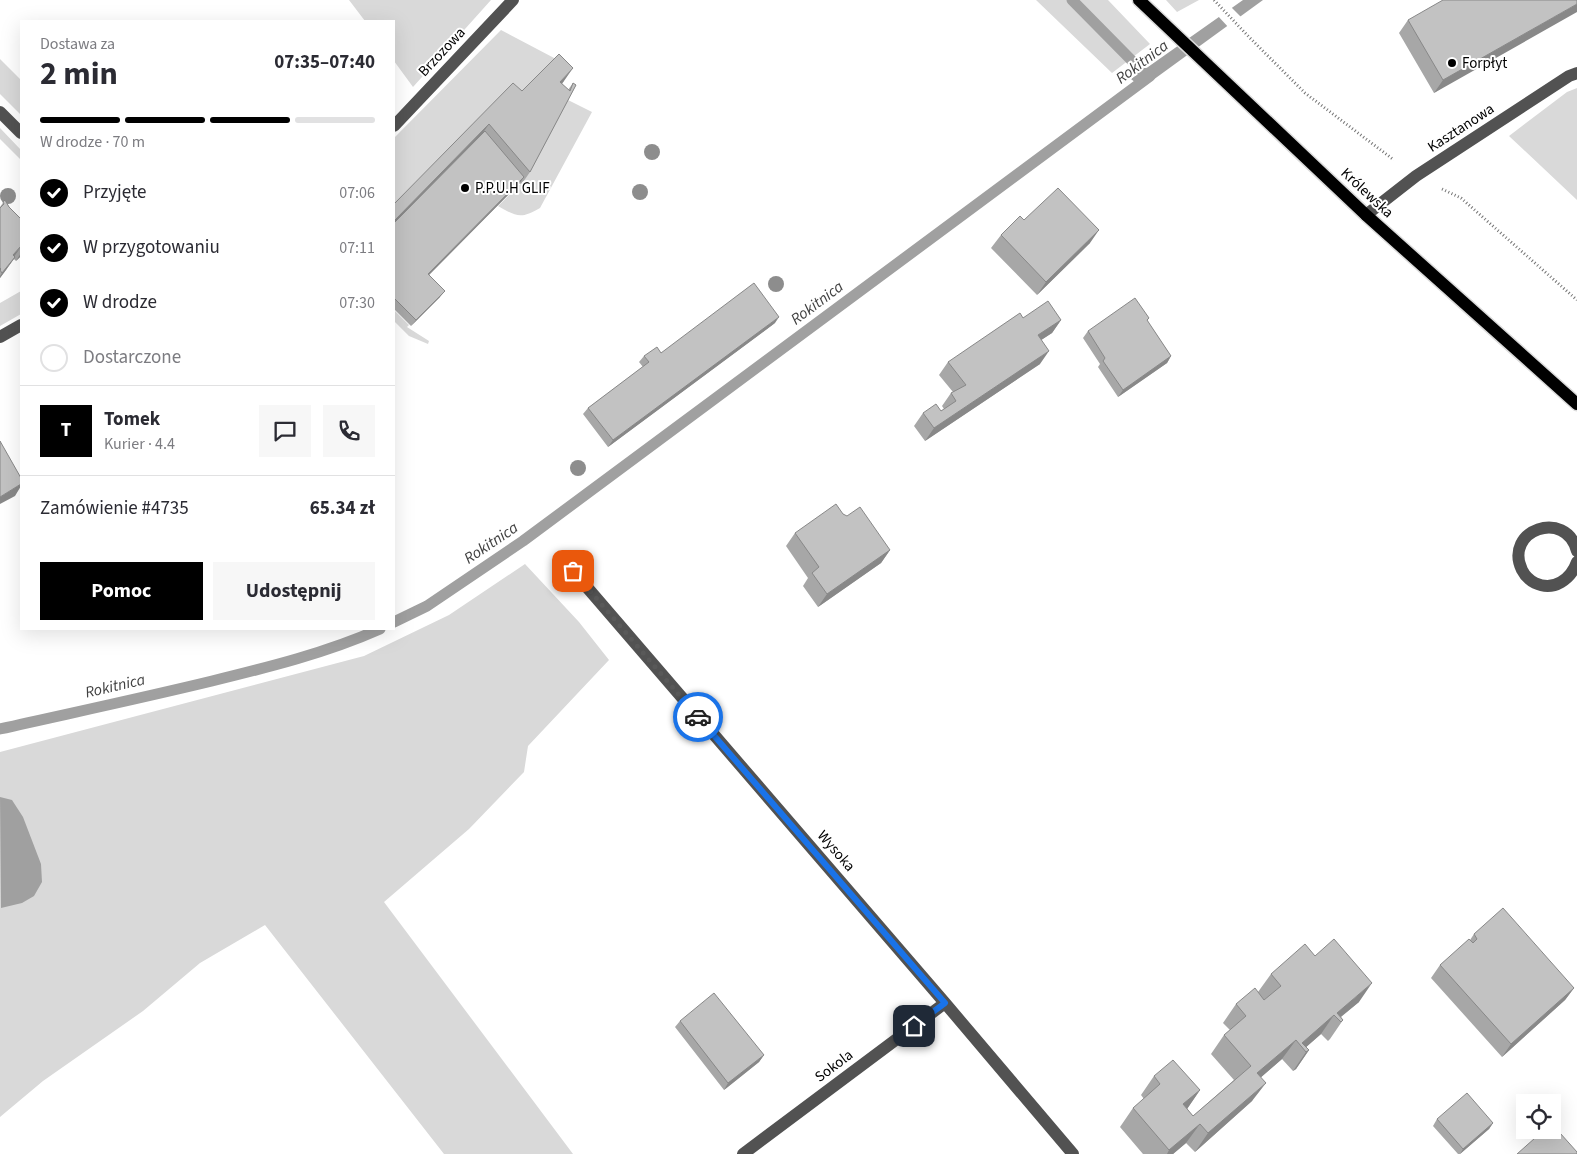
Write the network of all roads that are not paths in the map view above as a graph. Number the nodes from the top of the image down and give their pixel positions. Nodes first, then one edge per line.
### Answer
1 (513, 0) edge
2 (1139, 0) edge
3 (1577, 73) edge
4 (0, 112) edge
5 (395, 125) edge
6 (20, 132) edge
7 (1366, 215) junction
8 (20, 326) edge
9 (0, 337) edge
10 (1577, 404) edge
11 (1577, 551) edge
12 (1577, 562) edge
13 (573, 571) dead end
14 (945, 1003) junction
15 (743, 1154) edge
16 (1072, 1154) edge

1 - 5 street, Brzozowa
2 - 7 main road, Królewska
3 - 7 street, Kasztanowa
4 - 6 street
7 - 10 main road, Królewska
8 - 9 street
11 - 12 street
13 - 14 street, Wysoka
14 - 15 street, Sokola
14 - 16 street, Wysoka

